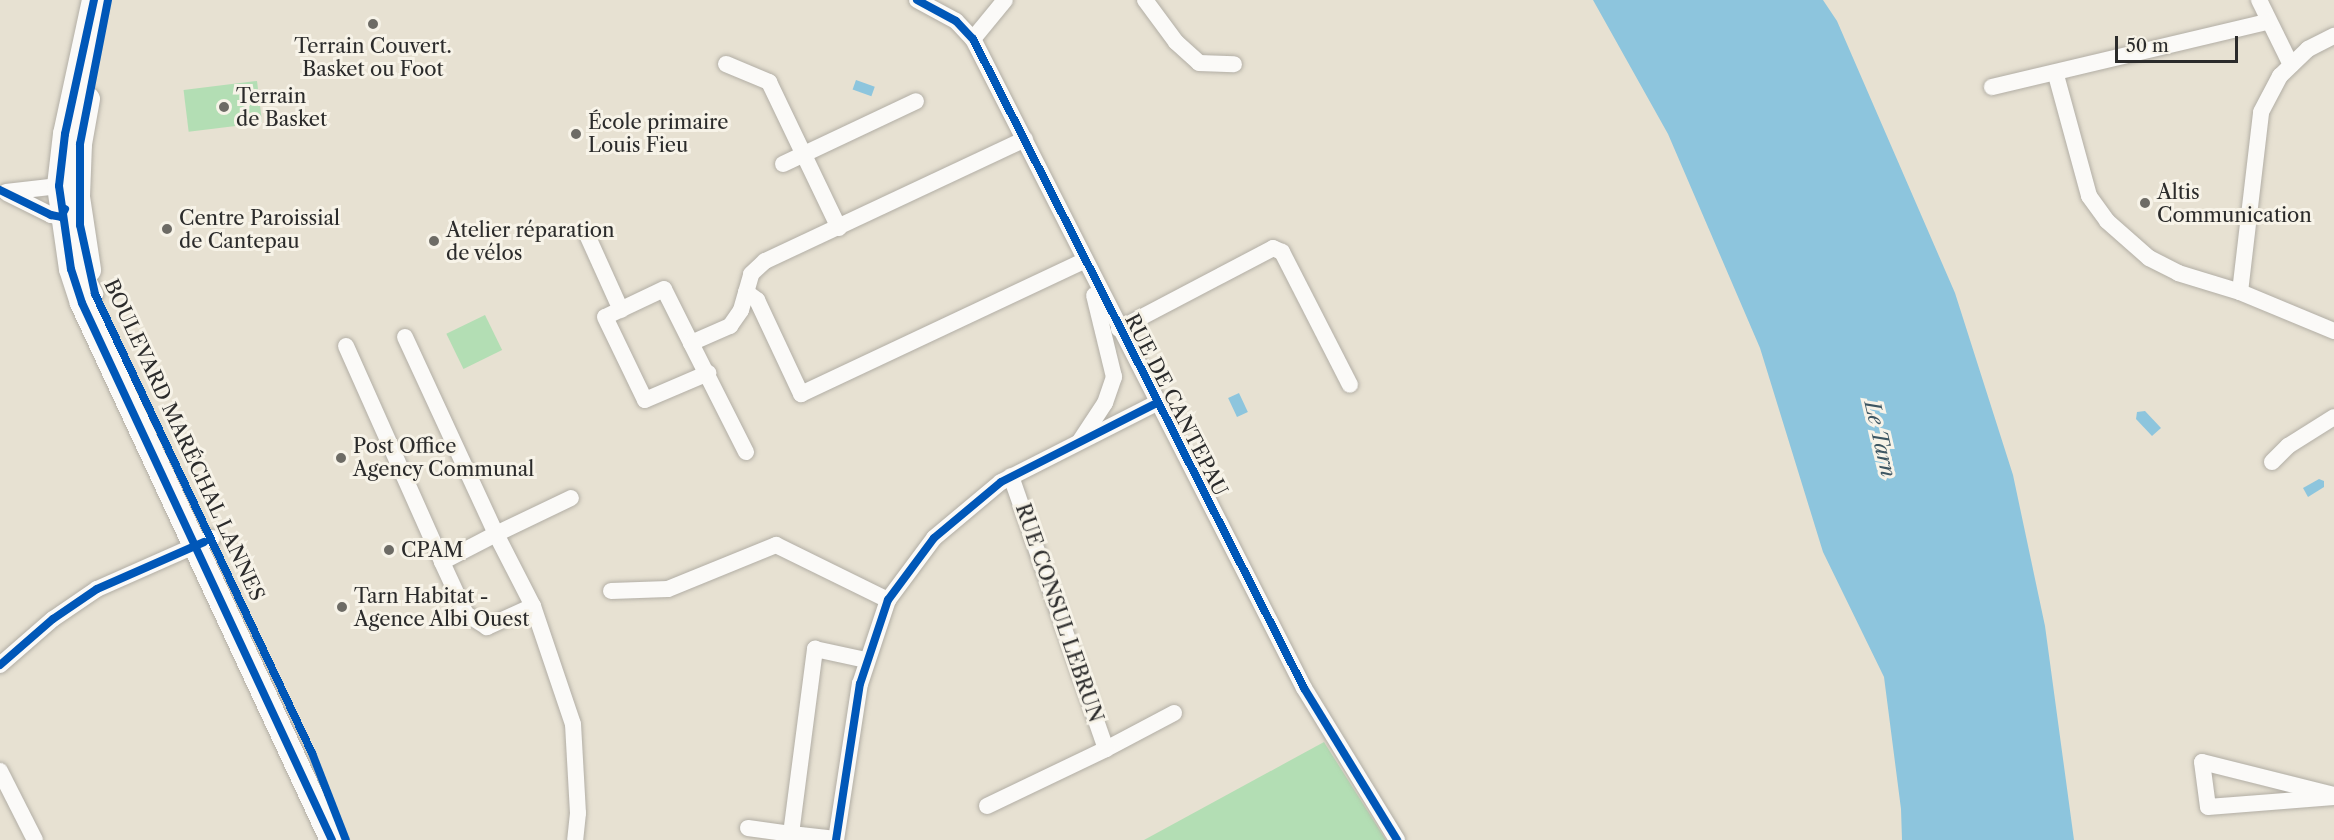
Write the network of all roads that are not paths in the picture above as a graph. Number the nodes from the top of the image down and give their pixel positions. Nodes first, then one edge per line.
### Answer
1 (94, 0) edge
2 (108, 0) edge
3 (1005, 0) edge
4 (1145, 0) edge
5 (2259, 0) edge
6 (922, 1) edge
7 (2268, 22) junction
8 (2334, 36) edge
9 (974, 39) junction
10 (726, 64) dead end
11 (1234, 64) dead end
12 (2291, 65) junction
13 (2056, 75) junction
14 (1992, 87) dead end
15 (916, 101) dead end
16 (1025, 139) junction
17 (80, 144) junction
18 (804, 155) junction
19 (783, 164) dead end
20 (3, 191) edge
21 (63, 201) junction
22 (839, 228) junction
23 (588, 237) dead end
24 (1084, 261) junction
25 (746, 292) junction
26 (2240, 292) junction
27 (95, 294) junction
28 (621, 310) junction
29 (1119, 329) junction
30 (2334, 331) edge
31 (405, 337) dead end
32 (691, 343) junction
33 (346, 346) dead end
34 (708, 373) junction
35 (1350, 385) dead end
36 (1157, 403) junction
37 (2334, 417) edge
38 (1080, 442) junction
39 (746, 452) dead end
40 (2272, 462) dead end
41 (1011, 477) junction
42 (571, 498) dead end
43 (496, 534) junction
44 (204, 542) junction
45 (442, 562) junction
46 (611, 591) dead end
47 (888, 600) junction
48 (533, 606) junction
49 (866, 660) junction
50 (0, 665) edge
51 (1174, 713) dead end
52 (1106, 749) junction
53 (0, 771) edge
54 (2334, 796) edge
55 (987, 806) dead end
56 (748, 828) dead end
57 (791, 834) junction
58 (34, 840) edge
59 (332, 840) edge
60 (346, 840) edge
61 (575, 840) edge
62 (836, 840) edge
63 (1397, 840) edge

1 - 21 main road, BOULEVARD MARÉCHAL LANNES
2 - 17 main road, BOULEVARD MARÉCHAL LANNES
3 - 9 street
4 - 11 street
5 - 7 street
6 - 9 street, RUE DE CANTEPAU
7 - 12 street
7 - 13 street
8 - 12 street
9 - 16 street, RUE DE CANTEPAU
10 - 18 street
12 - 26 street
13 - 14 street
13 - 26 street
15 - 18 street
16 - 22 street
16 - 24 street, RUE DE CANTEPAU
17 - 21 street
17 - 27 main road, BOULEVARD MARÉCHAL LANNES
18 - 19 street
18 - 22 street
20 - 21 street
20 - 21 street
21 - 27 street
21 - 44 main road, BOULEVARD MARÉCHAL LANNES
22 - 25 street
23 - 28 street
24 - 25 street
24 - 29 street, RUE DE CANTEPAU
24 - 38 street
25 - 32 street
26 - 30 street
27 - 44 main road, BOULEVARD MARÉCHAL LANNES
28 - 32 street
28 - 34 street
29 - 35 street
29 - 36 street, RUE DE CANTEPAU
31 - 43 street
32 - 34 street
33 - 45 street
34 - 39 street
36 - 38 street
36 - 63 street, RUE DE CANTEPAU
37 - 40 street
38 - 41 street
41 - 47 street
41 - 52 street, RUE CONSUL LEBRUN
42 - 43 street
43 - 45 street
43 - 48 street
44 - 50 street
44 - 59 main road, BOULEVARD MARÉCHAL LANNES
44 - 60 main road, BOULEVARD MARÉCHAL LANNES
45 - 48 street
46 - 47 street
47 - 49 street
48 - 61 street
49 - 57 street
49 - 62 street
51 - 52 street, RUE CONSUL LEBRUN
52 - 55 street, RUE CONSUL LEBRUN
53 - 58 street
54 - 54 street
56 - 57 street
57 - 62 street

